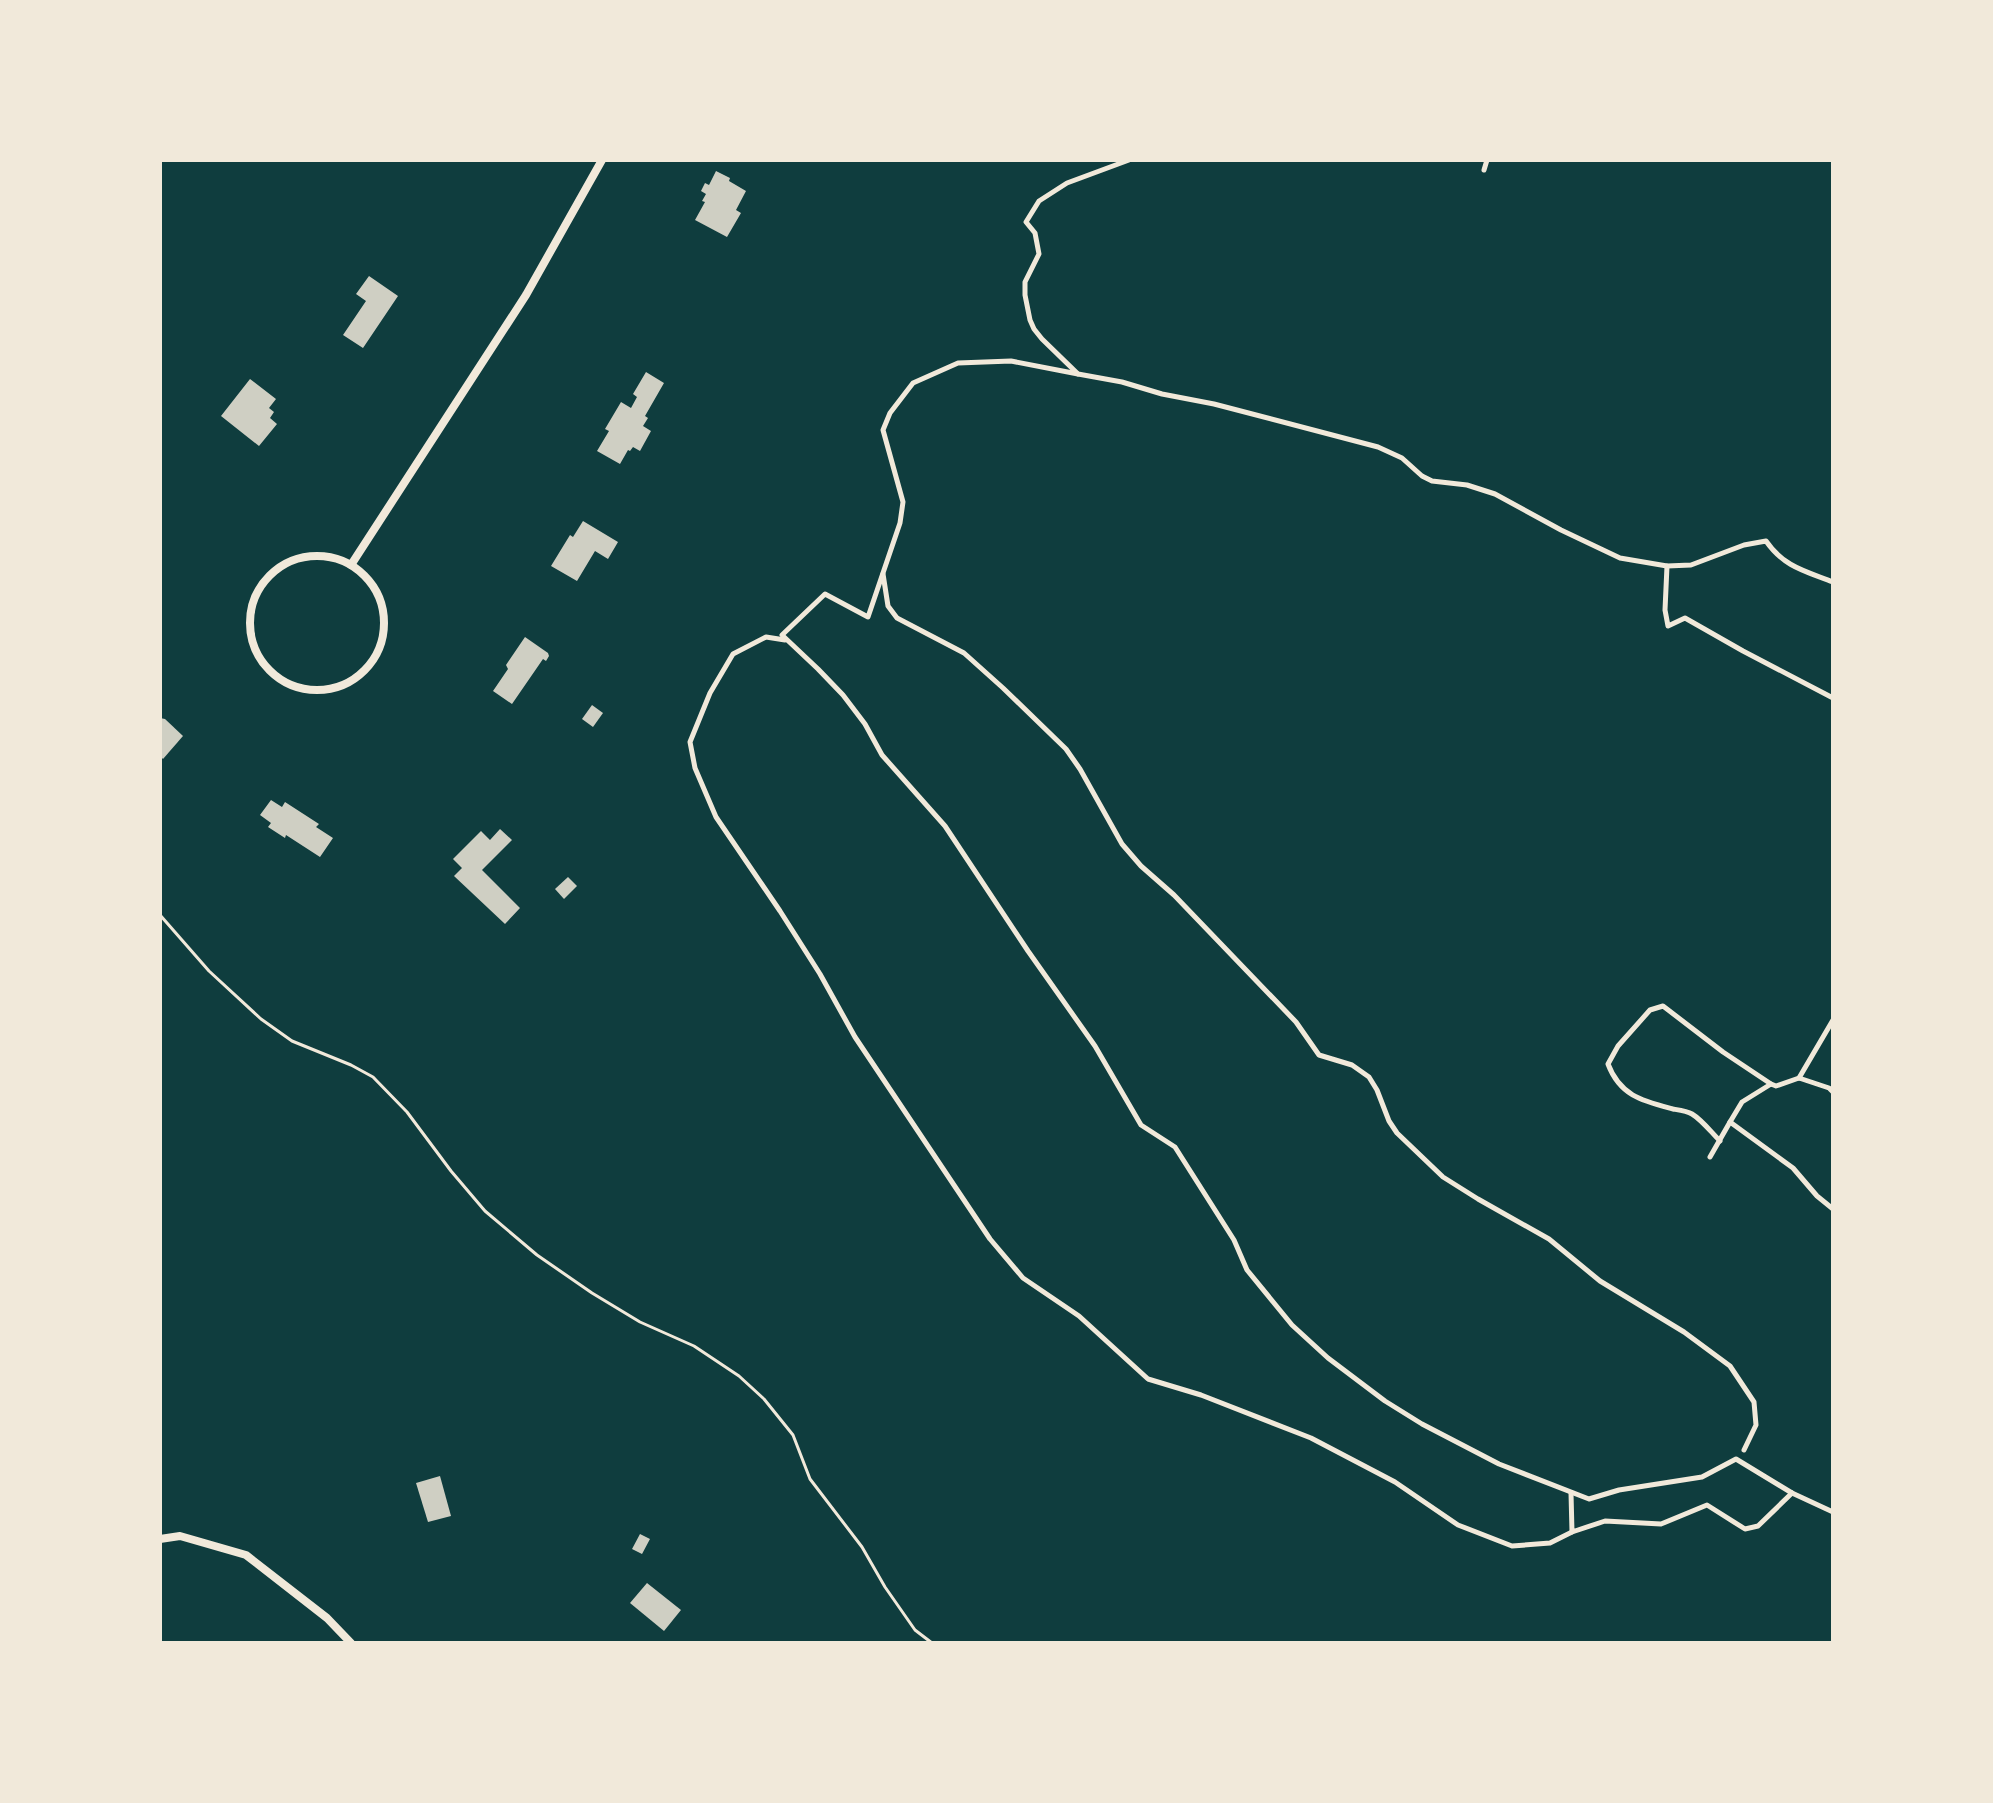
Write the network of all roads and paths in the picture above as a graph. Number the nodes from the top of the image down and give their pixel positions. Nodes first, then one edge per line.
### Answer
1 (602, 160) edge
2 (1129, 160) edge
3 (1487, 160) edge
4 (1484, 170) dead end
5 (1078, 374) junction
6 (351, 565) junction
7 (1667, 566) junction
8 (883, 574) junction
9 (1833, 582) edge
10 (786, 640) junction
11 (1833, 698) edge
12 (160, 915) edge
13 (1833, 1020) edge
14 (1799, 1078) junction
15 (1771, 1084) junction
16 (1833, 1092) edge
17 (1730, 1122) junction
18 (1720, 1141) junction
19 (1710, 1157) dead end
20 (1833, 1209) edge
21 (1744, 1450) dead end
22 (1571, 1493) junction
23 (1792, 1493) junction
24 (1833, 1512) edge
25 (1572, 1532) junction
26 (160, 1539) edge
27 (351, 1643) edge
28 (932, 1643) edge

1 - 6 street
2 - 5 lane
3 - 4 lane
5 - 7 lane
5 - 8 lane
6 - 6 street
7 - 9 lane
7 - 11 lane
8 - 10 lane
8 - 21 lane
10 - 22 lane
10 - 25 lane
12 - 28 path
13 - 14 lane
14 - 15 lane
14 - 16 lane
15 - 17 lane
15 - 18 lane
17 - 18 lane
17 - 20 lane
18 - 19 lane
22 - 23 lane
22 - 25 lane
23 - 24 lane
23 - 25 lane
26 - 27 street

